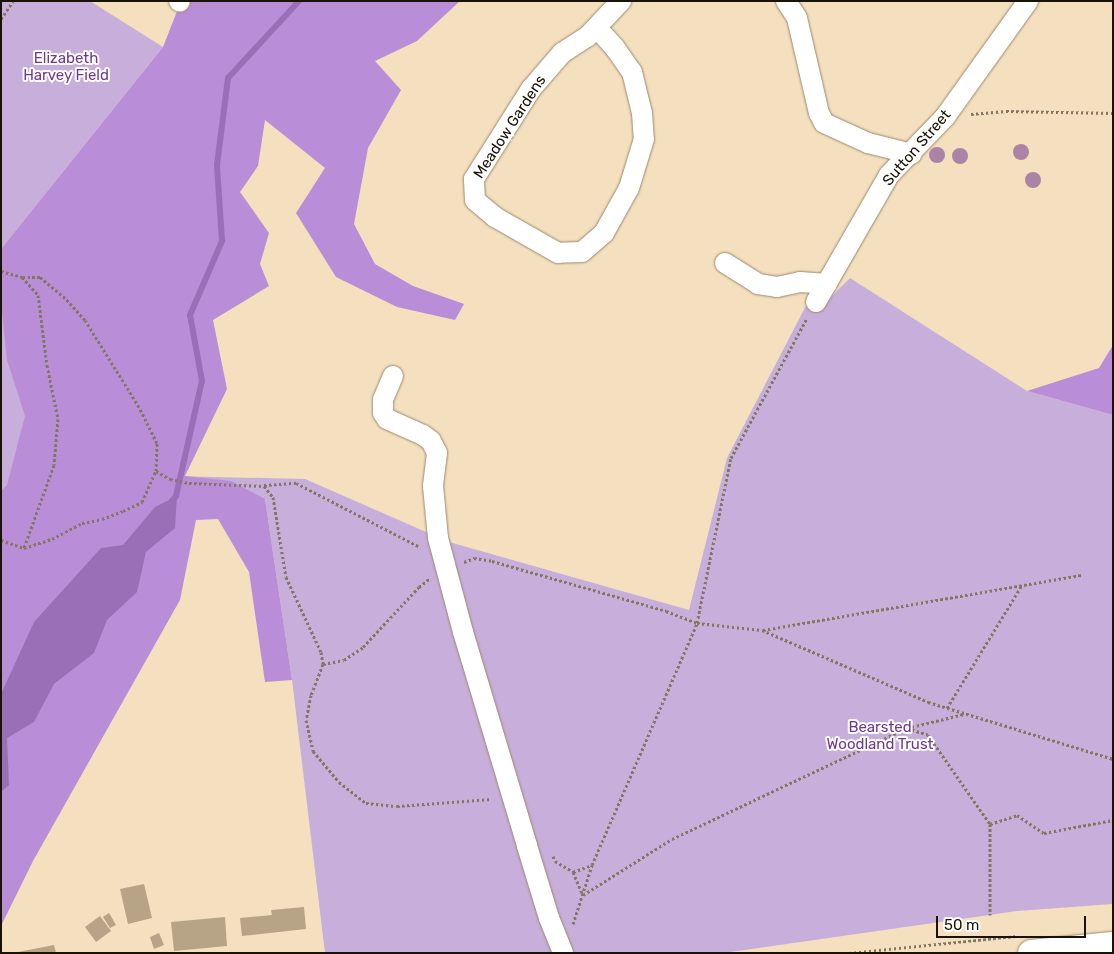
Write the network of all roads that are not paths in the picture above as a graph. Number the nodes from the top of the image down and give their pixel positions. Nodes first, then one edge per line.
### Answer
1 (620, 1) edge
2 (786, 1) edge
3 (1028, 1) edge
4 (597, 28) junction
5 (912, 154) junction
6 (725, 263) dead end
7 (826, 284) junction
8 (816, 302) road end
9 (393, 376) dead end
10 (1024, 944) edge
11 (1113, 945) edge
12 (563, 953) edge

1 - 4 street, Meadow Gardens
2 - 5 street
3 - 5 street, Sutton Street
4 - 4 street, Meadow Gardens
5 - 7 street, Sutton Street
6 - 7 street
7 - 8 street, Sutton Street
9 - 12 street
10 - 11 main road

